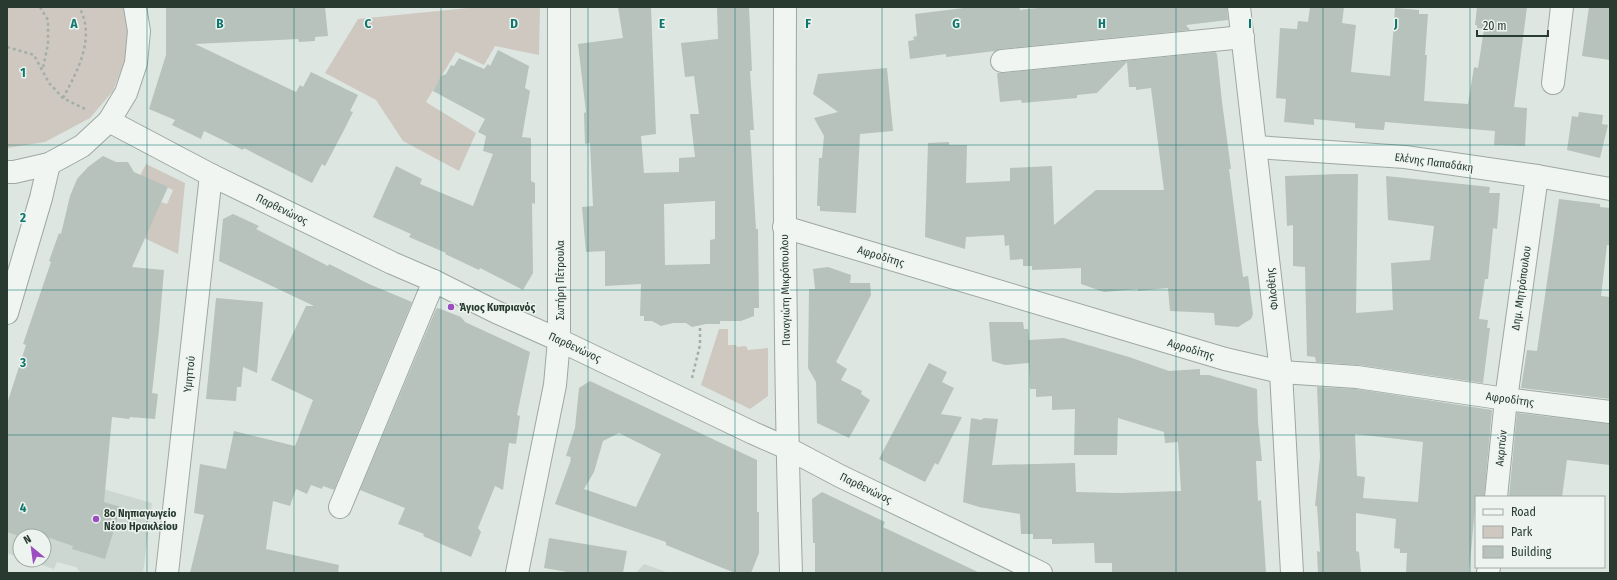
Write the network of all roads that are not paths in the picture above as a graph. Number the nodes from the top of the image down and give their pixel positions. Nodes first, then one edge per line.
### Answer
1 (135, 7) edge
2 (559, 7) edge
3 (785, 7) edge
4 (1239, 7) edge
5 (1562, 7) edge
6 (1243, 37) junction
7 (1002, 61) dead end
8 (1553, 83) dead end
9 (109, 121) junction
10 (1256, 146) junction
11 (49, 164) junction
12 (7, 172) edge
13 (211, 175) junction
14 (1537, 176) junction
15 (1610, 189) edge
16 (784, 227) junction
17 (434, 281) junction
18 (7, 313) edge
19 (560, 340) junction
20 (1281, 372) junction
21 (1506, 399) junction
22 (1610, 412) edge
23 (787, 448) junction
24 (1496, 496) edge
25 (340, 507) dead end
26 (166, 573) edge
27 (517, 573) edge
28 (791, 573) edge
29 (1042, 573) edge
30 (1292, 573) edge

1 - 9 street
2 - 19 street, Σωτήρη Πέτρουλα
3 - 16 street, Παναγιώτη Μικρόπουλου
4 - 6 street, Φιλοθέης
5 - 8 street
6 - 7 street
6 - 10 street, Φιλοθέης
9 - 11 street
9 - 13 street, Παρθενώνος
10 - 14 street, Ελένης Παπαδάκη
10 - 20 street, Φιλοθέης
11 - 12 street
11 - 18 street
13 - 17 street, Παρθενώνος
13 - 26 street, Υμηττού
14 - 15 street, Ελένης Παπαδάκη
14 - 21 street, Δημ. Μητρόπουλου
16 - 20 street, Αφροδίτης
16 - 23 street, Παναγιώτη Μικρόπουλου
17 - 19 street, Παρθενώνος
17 - 25 street
19 - 23 street, Παρθενώνος
19 - 27 street, Σωτήρη Πέτρουλα
20 - 21 street, Αφροδίτης
20 - 30 street, Φιλοθέης
21 - 22 street, Αφροδίτης
21 - 24 street, Ακριτών
23 - 28 street, Παναγιώτη Μικρόπουλου
23 - 29 street, Παρθενώνος

